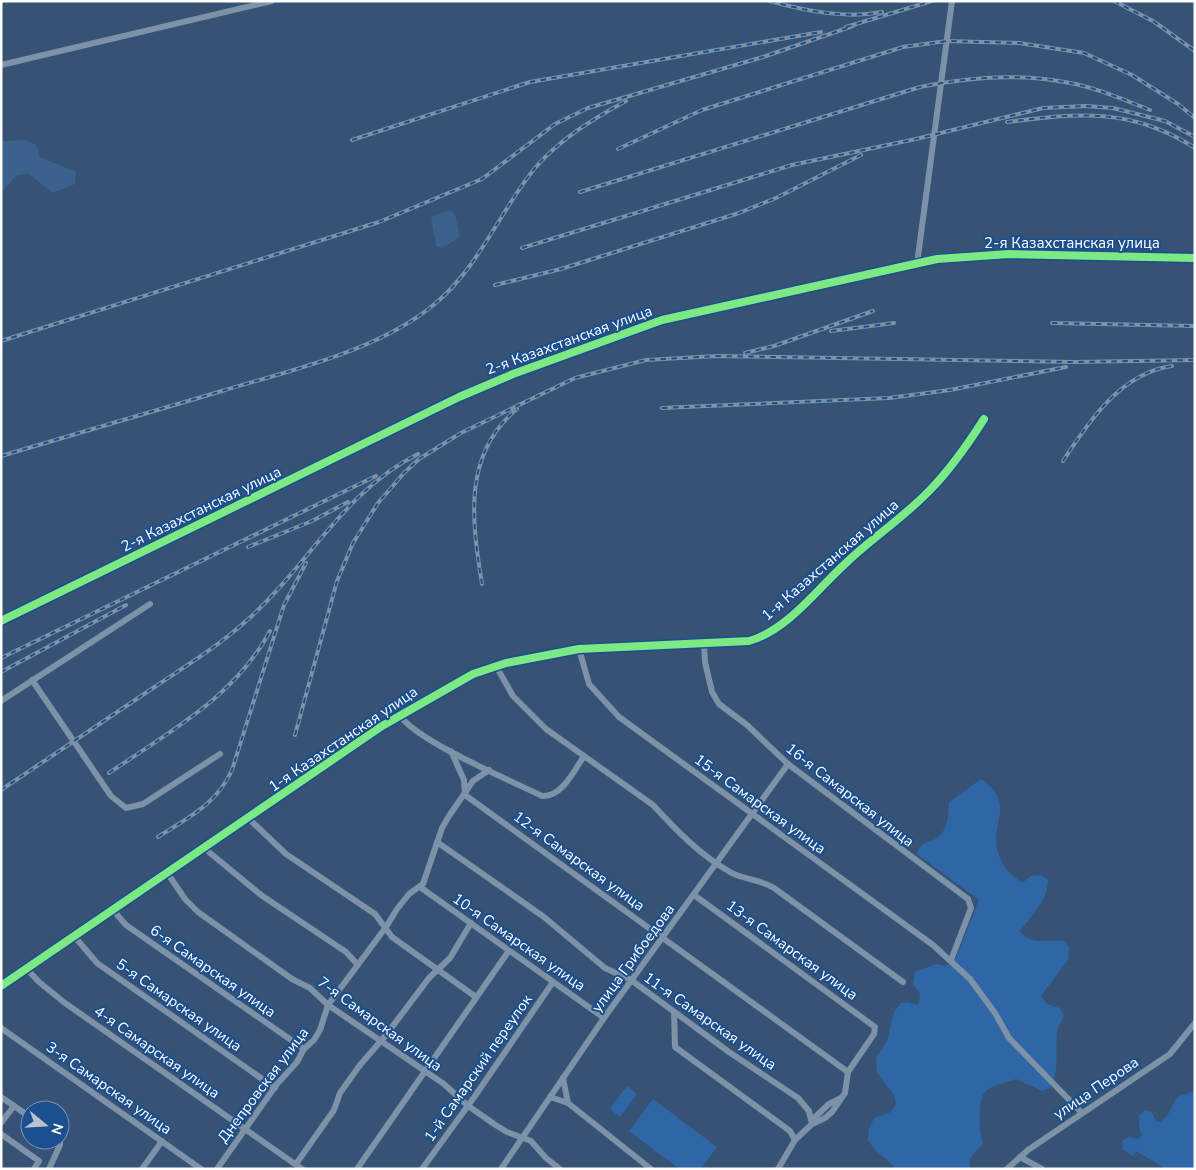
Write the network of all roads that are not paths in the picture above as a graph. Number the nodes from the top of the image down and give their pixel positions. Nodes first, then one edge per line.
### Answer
1 (272, 1) edge
2 (952, 1) edge
3 (1, 66) edge
4 (1195, 258) edge
5 (917, 264) junction
6 (984, 419) dead end
7 (150, 604) dead end
8 (1, 622) edge
9 (704, 644) junction
10 (579, 649) junction
11 (496, 666) junction
12 (32, 680) junction
13 (1, 701) edge
14 (400, 715) junction
15 (451, 751) junction
16 (220, 754) dead end
17 (584, 756) junction
18 (788, 764) junction
19 (488, 770) junction
20 (465, 795) junction
21 (752, 815) junction
22 (249, 819) junction
23 (437, 842) junction
24 (204, 848) junction
25 (717, 864) junction
26 (168, 874) junction
27 (420, 887) junction
28 (694, 895) junction
29 (113, 910) junction
30 (471, 923) junction
31 (386, 927) junction
32 (74, 936) junction
33 (663, 936) junction
34 (508, 952) junction
35 (951, 960) junction
36 (358, 965) junction
37 (26, 968) junction
38 (438, 970) junction
39 (631, 980) junction
40 (553, 982) junction
41 (903, 982) dead end
42 (1, 986) edge
43 (476, 997) junction
44 (328, 1005) junction
45 (674, 1012) junction
46 (604, 1018) junction
47 (1195, 1023) edge
48 (1, 1028) edge
49 (380, 1042) junction
50 (304, 1050) junction
51 (848, 1072) junction
52 (424, 1073) junction
53 (564, 1077) junction
54 (275, 1088) junction
55 (1, 1097) edge
56 (550, 1097) junction
57 (568, 1104) junction
58 (14, 1106) junction
59 (467, 1106) junction
60 (20, 1110) edge
61 (1082, 1113) junction
62 (812, 1122) junction
63 (1, 1123) edge
64 (245, 1130) junction
65 (1, 1134) edge
66 (523, 1137) junction
67 (795, 1140) junction
68 (162, 1141) junction
69 (58, 1150) edge
70 (1020, 1157) junction
71 (50, 1166) edge
72 (299, 1167) edge
73 (34, 1169) edge
74 (142, 1169) edge
75 (201, 1169) edge
76 (217, 1169) edge
77 (357, 1169) edge
78 (422, 1169) edge
79 (501, 1169) edge
80 (560, 1169) edge
81 (651, 1169) edge
82 (778, 1169) edge
83 (1007, 1169) edge
84 (1042, 1169) edge

1 - 3 street
2 - 5 street
4 - 5 street, 2-я Казахстанская улица
5 - 8 street, 2-я Казахстанская улица
6 - 9 street, 1-я Казахстанская улица
7 - 12 street
9 - 10 street, 1-я Казахстанская улица
9 - 18 street, 16-я Самарская улица
10 - 11 street, 1-я Казахстанская улица
10 - 21 street, 15-я Самарская улица
11 - 14 street, 1-я Казахстанская улица
11 - 17 street
12 - 13 street
12 - 16 street
14 - 15 street
14 - 22 street, 1-я Казахстанская улица
15 - 19 street
15 - 20 street
17 - 19 street
17 - 25 street
18 - 21 street, улица Грибоедова
18 - 35 street, 16-я Самарская улица
19 - 20 street, Днепровская улица
20 - 23 street, Днепровская улица
20 - 33 street, 12-я Самарская улица
21 - 25 street, улица Грибоедова
21 - 35 street, 15-я Самарская улица
22 - 24 street, 1-я Казахстанская улица
22 - 31 street
23 - 27 street, Днепровская улица
23 - 39 street, 11-я Самарская улица
24 - 26 street, 1-я Казахстанская улица
24 - 36 street
25 - 28 street, улица Грибоедова
25 - 41 street
26 - 29 street, 1-я Казахстанская улица
26 - 44 street, 7-я Самарская улица
27 - 30 street, 10-я Самарская улица
27 - 31 street, Днепровская улица
28 - 33 street, улица Грибоедова
28 - 51 street, 13-я Самарская улица
29 - 32 street, 1-я Казахстанская улица
29 - 50 street, 6-я Самарская улица
30 - 34 street, 10-я Самарская улица
30 - 38 street
31 - 36 street, Днепровская улица
31 - 38 street
32 - 37 street, 1-я Казахстанская улица
32 - 54 street, 5-я Самарская улица
33 - 39 street, улица Грибоедова
33 - 51 street, 12-я Самарская улица
34 - 40 street, 10-я Самарская улица
34 - 43 street
35 - 61 street, 15-я Самарская улица
36 - 44 street, Днепровская улица
37 - 42 street, 1-я Казахстанская улица
37 - 64 street, 4-я Самарская улица
38 - 43 street
38 - 49 street
39 - 45 street, 11-я Самарская улица
39 - 46 street, улица Грибоедова
40 - 46 street, 10-я Самарская улица
40 - 59 street, 1-й Самарский переулок
43 - 52 street
44 - 49 street, 7-я Самарская улица
44 - 50 street, Днепровская улица
45 - 62 street, 11-я Самарская улица
45 - 67 street
46 - 53 street, улица Грибоедова
47 - 61 street, улица Перова
48 - 68 street, 3-я Самарская улица
49 - 52 street, 7-я Самарская улица
49 - 72 street
50 - 54 street, Днепровская улица
51 - 62 street
52 - 59 street, 7-я Самарская улица
52 - 77 street
53 - 56 street, улица Грибоедова
53 - 57 street
54 - 64 street, Днепровская улица
55 - 58 street
56 - 57 street
56 - 66 street, улица Грибоедова
57 - 81 street
58 - 60 street
58 - 63 street
59 - 66 street, 7-я Самарская улица
59 - 78 street, 1-й Самарский переулок
61 - 70 street, улица Перова
62 - 67 street
64 - 72 street, 4-я Самарская улица
64 - 76 street, Днепровская улица
65 - 73 street
66 - 79 street, улица Грибоедова
66 - 80 street, 7-я Самарская улица
67 - 82 street
68 - 74 street
68 - 75 street, 3-я Самарская улица
69 - 71 street
70 - 83 street, улица Перова
70 - 84 street

